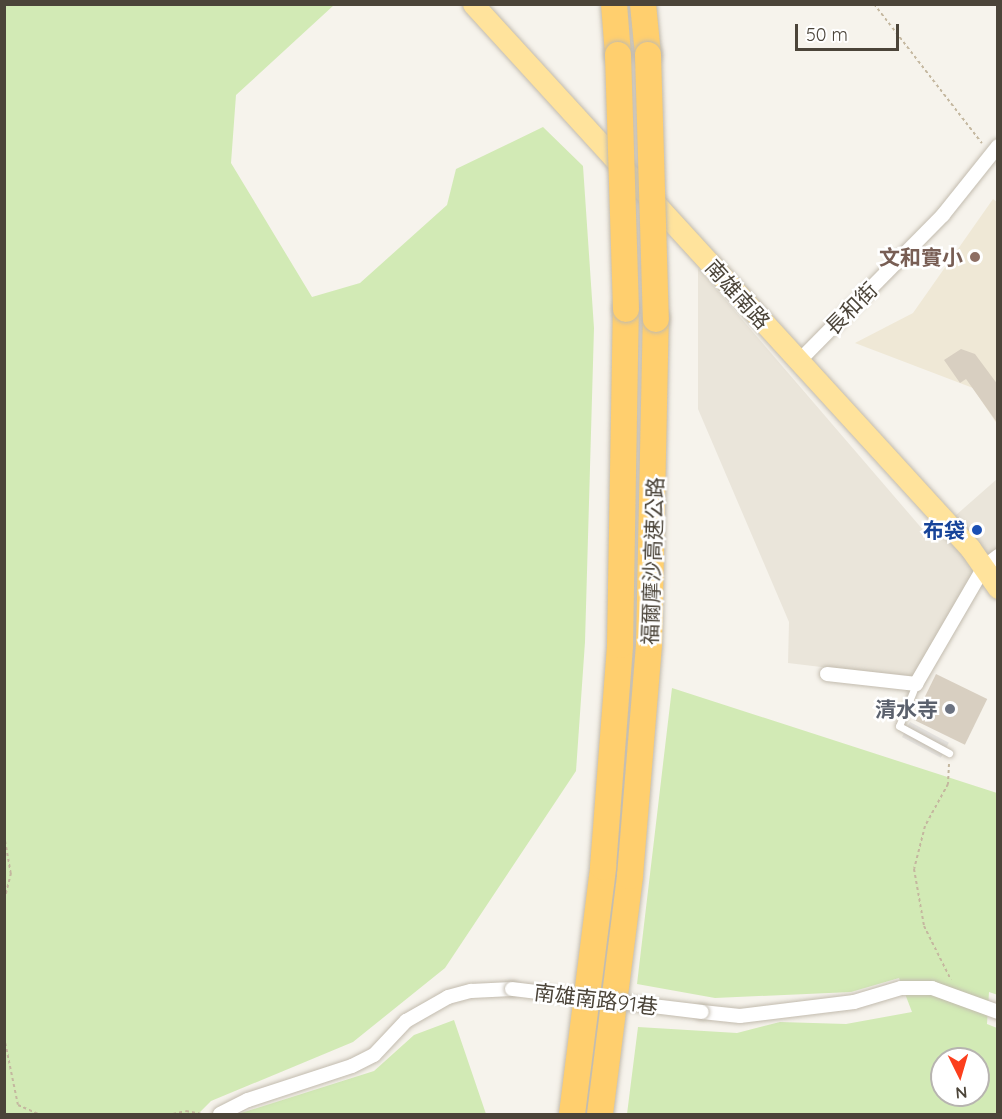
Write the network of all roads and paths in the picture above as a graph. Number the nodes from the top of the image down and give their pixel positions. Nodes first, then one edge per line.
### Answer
1 (473, 4) edge
2 (614, 4) edge
3 (643, 4) edge
4 (874, 4) edge
5 (994, 151) edge
6 (799, 361) junction
7 (991, 562) edge
8 (998, 588) edge
9 (827, 674) dead end
10 (916, 684) junction
11 (949, 753) joint
12 (4, 835) edge
13 (4, 901) edge
14 (963, 998) junction
15 (998, 1012) edge
16 (4, 1037) edge
17 (38, 1114) edge
18 (173, 1114) edge
19 (202, 1114) edge
20 (220, 1114) edge
21 (572, 1114) edge
22 (600, 1114) edge

1 - 6 main road, 南雄南路
2 - 21 highway, 福爾摩沙高速公路, bridge
3 - 22 highway, 福爾摩沙高速公路, bridge
4 - 5 path
5 - 6 street, 長和街
6 - 7 main road, 南雄南路
7 - 8 main road, 南雄南路
7 - 10 street
9 - 10 street
10 - 11 lane
11 - 14 path
12 - 13 path
14 - 15 street, 南雄南路91巷
14 - 20 street, 南雄南路91巷, bridge
16 - 17 path
18 - 19 path

